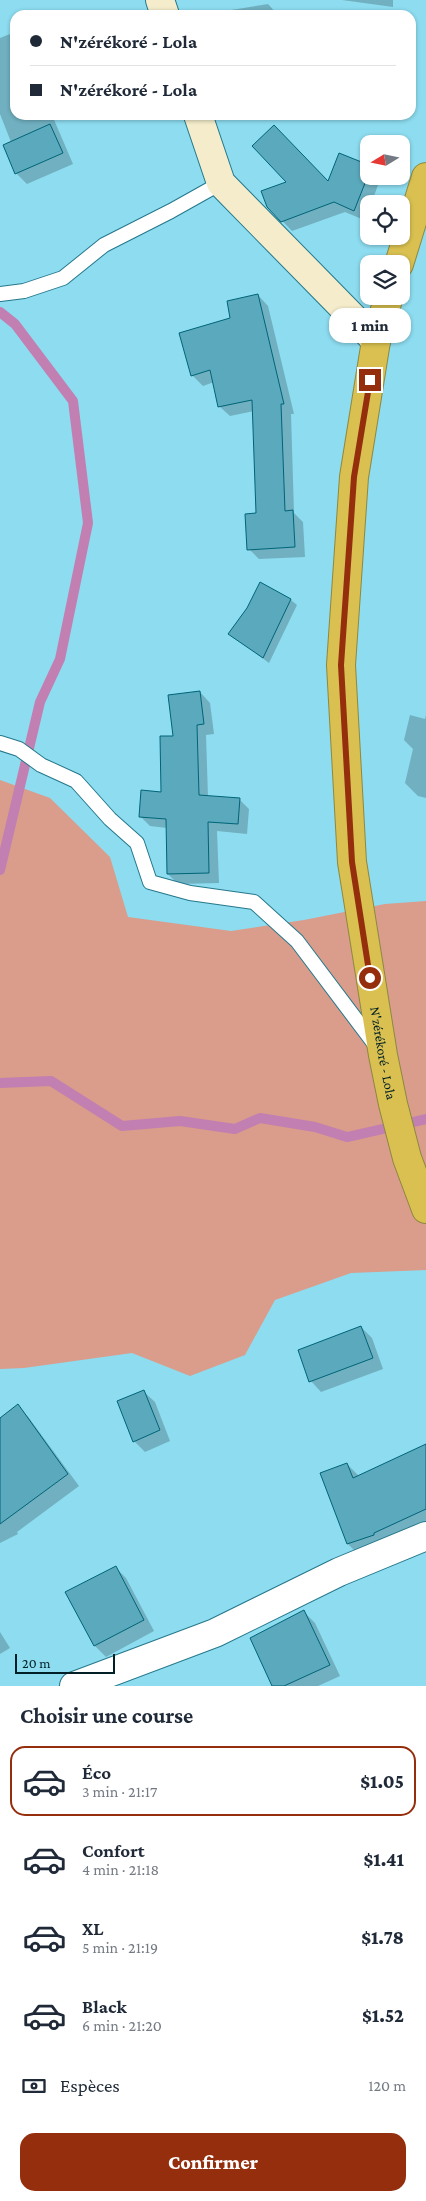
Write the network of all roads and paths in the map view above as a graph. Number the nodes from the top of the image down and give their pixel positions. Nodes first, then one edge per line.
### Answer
1 (200, 120) edge
2 (426, 177) edge
3 (221, 183) junction
4 (402, 255) edge
5 (0, 294) edge
6 (386, 305) edge
7 (376, 341) junction
8 (0, 743) edge
9 (383, 1055) junction
10 (426, 1209) edge
11 (426, 1536) edge
12 (74, 1686) edge

1 - 3 street
2 - 4 highway
3 - 5 lane
3 - 7 street
6 - 7 highway, N'zérékoré - Lola
7 - 9 highway, N'zérékoré - Lola
8 - 9 lane
9 - 10 highway, N'zérékoré - Lola
11 - 12 street

